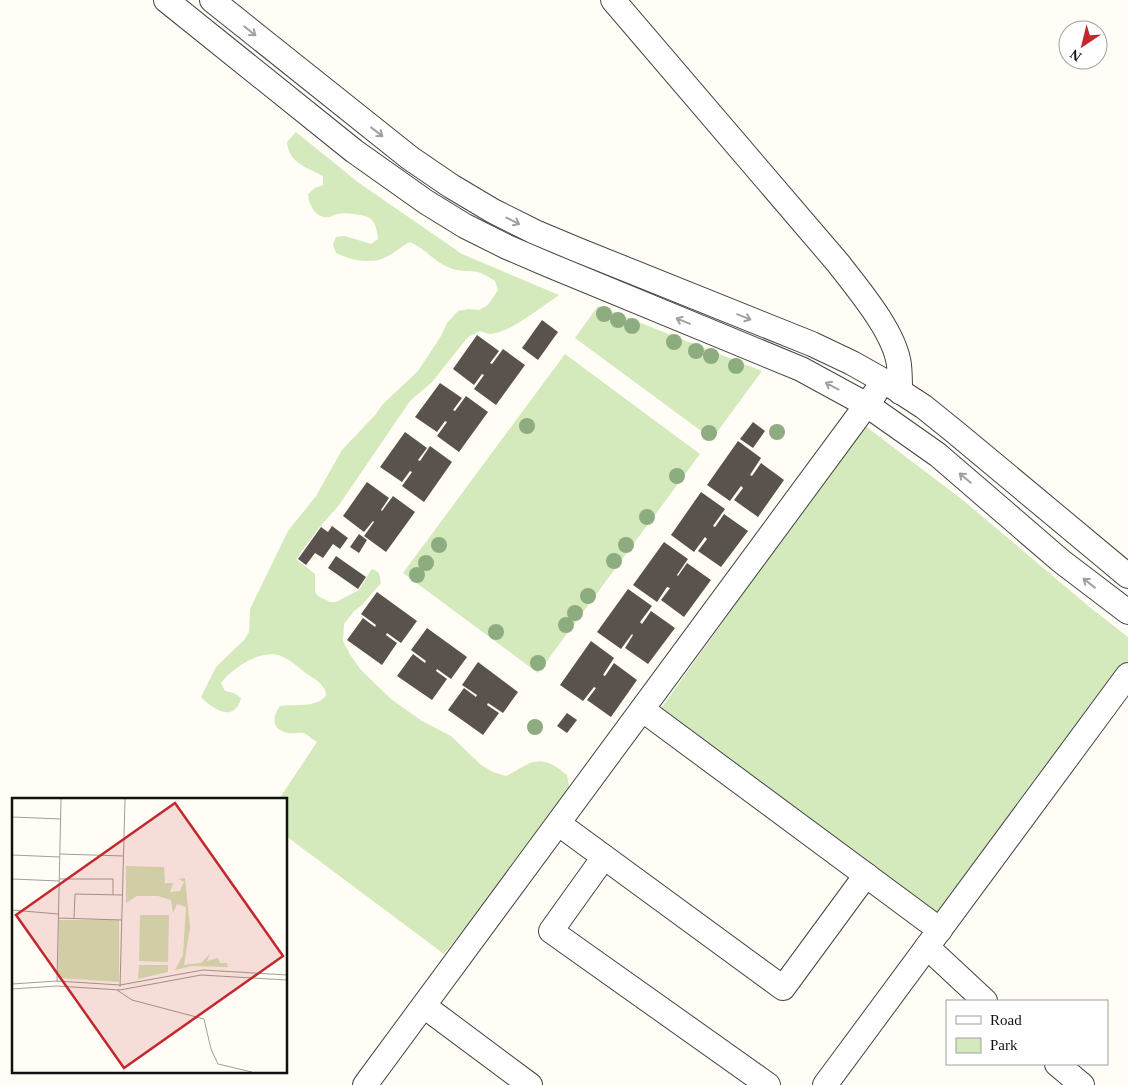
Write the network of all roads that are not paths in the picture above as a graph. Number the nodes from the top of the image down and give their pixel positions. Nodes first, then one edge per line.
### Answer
1 (166, 0) edge
2 (212, 0) edge
3 (613, 0) edge
4 (892, 387) junction
5 (867, 405) junction
6 (1128, 576) edge
7 (1128, 612) edge
8 (1128, 675) edge
9 (643, 710) junction
10 (559, 824) junction
11 (604, 857) junction
12 (866, 875) junction
13 (933, 938) junction
14 (984, 1000) edge
15 (424, 1006) junction
16 (1058, 1065) edge
17 (365, 1085) edge
18 (530, 1085) edge
19 (768, 1085) edge
20 (825, 1085) edge
21 (1082, 1085) edge

5 -> 1 street
2 -> 4 street
3 - 4 street
4 - 5 street
4 - 6 street
7 -> 5 street
5 - 9 street
8 - 13 street
9 - 10 street
9 - 12 street
10 - 11 street
10 - 15 street
11 - 12 street
11 - 19 street
12 - 13 street
13 - 14 street
13 - 20 street
15 - 17 street
15 - 18 street
16 - 21 street

